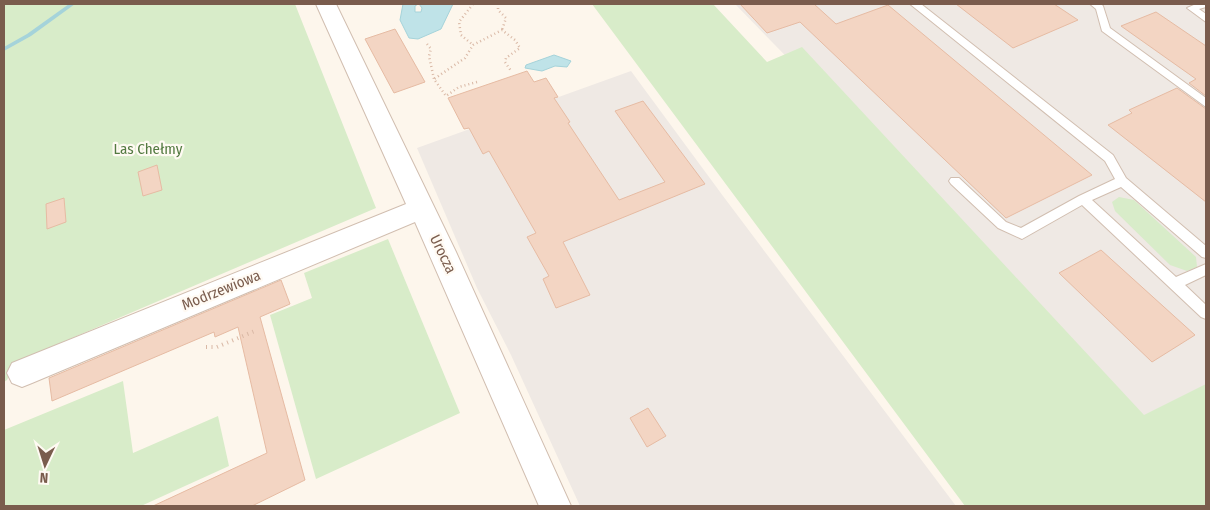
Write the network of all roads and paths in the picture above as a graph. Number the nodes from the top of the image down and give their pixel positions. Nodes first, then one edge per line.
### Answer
1 (326, 4) edge
2 (473, 4) edge
3 (499, 4) edge
4 (915, 4) edge
5 (1095, 4) edge
6 (1205, 4) edge
7 (1206, 19) edge
8 (502, 30) junction
9 (426, 44) dead end
10 (473, 45) junction
11 (511, 71) dead end
12 (434, 79) junction
13 (477, 82) dead end
14 (1206, 103) edge
15 (955, 181) dead end
16 (1122, 181) junction
17 (1083, 199) junction
18 (421, 209) junction
19 (1206, 253) edge
20 (1206, 269) edge
21 (1174, 284) junction
22 (1206, 313) edge
23 (257, 330) dead end
24 (206, 347) dead end
25 (22, 373) dead end
26 (555, 506) edge

1 - 18 street, Urocza
2 - 10 path
3 - 8 path
4 - 16 lane
5 - 14 lane
6 - 7 lane
8 - 10 path
8 - 11 path
9 - 12 path
10 - 12 path
12 - 13 path
15 - 17 lane
16 - 17 lane
16 - 19 lane
17 - 21 lane
18 - 25 street, Modrzewiowa
18 - 26 street, Urocza
20 - 21 lane
21 - 22 lane
23 - 24 path

